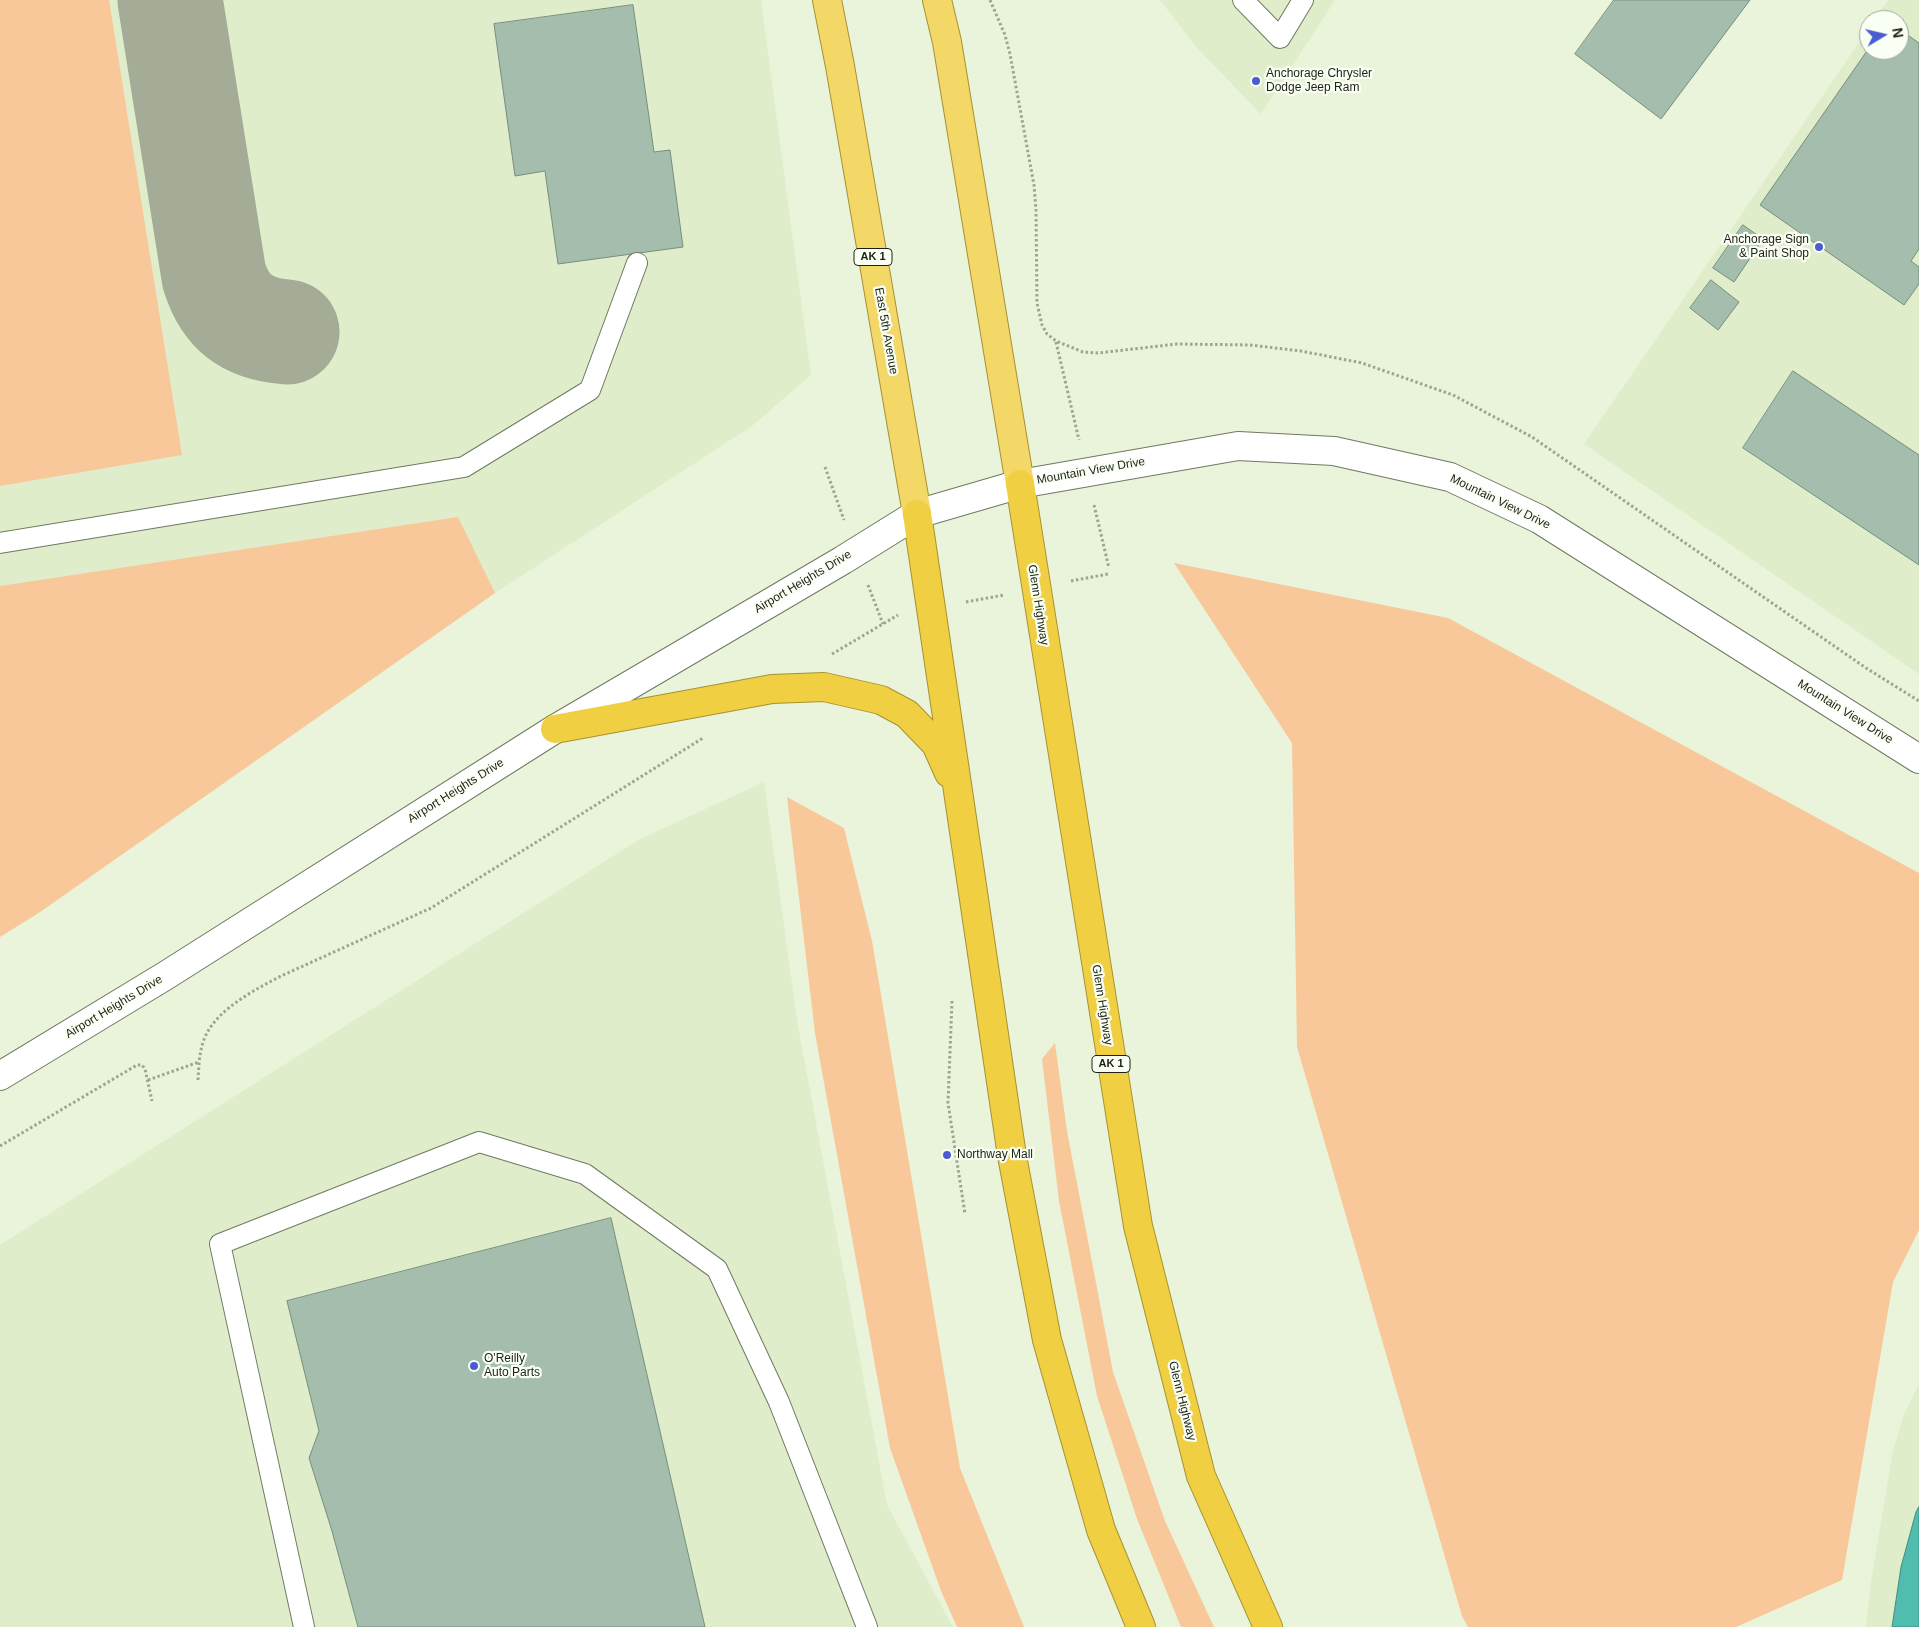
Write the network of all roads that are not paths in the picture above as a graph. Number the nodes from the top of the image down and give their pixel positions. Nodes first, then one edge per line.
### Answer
1 (827, 0) edge
2 (938, 0) edge
3 (1243, 0) edge
4 (1303, 0) edge
5 (637, 263) dead end
6 (1020, 484) junction
7 (917, 514) junction
8 (0, 543) edge
9 (556, 729) junction
10 (1919, 759) edge
11 (960, 799) junction
12 (0, 1076) edge
13 (304, 1627) edge
14 (866, 1627) edge
15 (1141, 1627) edge
16 (1268, 1627) edge

1 - 7 highway, East 5th Avenue / AK 1
2 - 6 highway, AK 1
3 - 4 lane
5 - 8 lane
6 - 7 street, Mountain View Drive
6 - 10 street, Mountain View Drive
6 - 16 highway, Glenn Highway / AK 1
7 - 9 street, Airport Heights Drive
7 - 11 highway, AK 1
9 - 11 highway
9 - 12 street, Airport Heights Drive
11 - 15 highway, AK 1
13 - 14 lane

